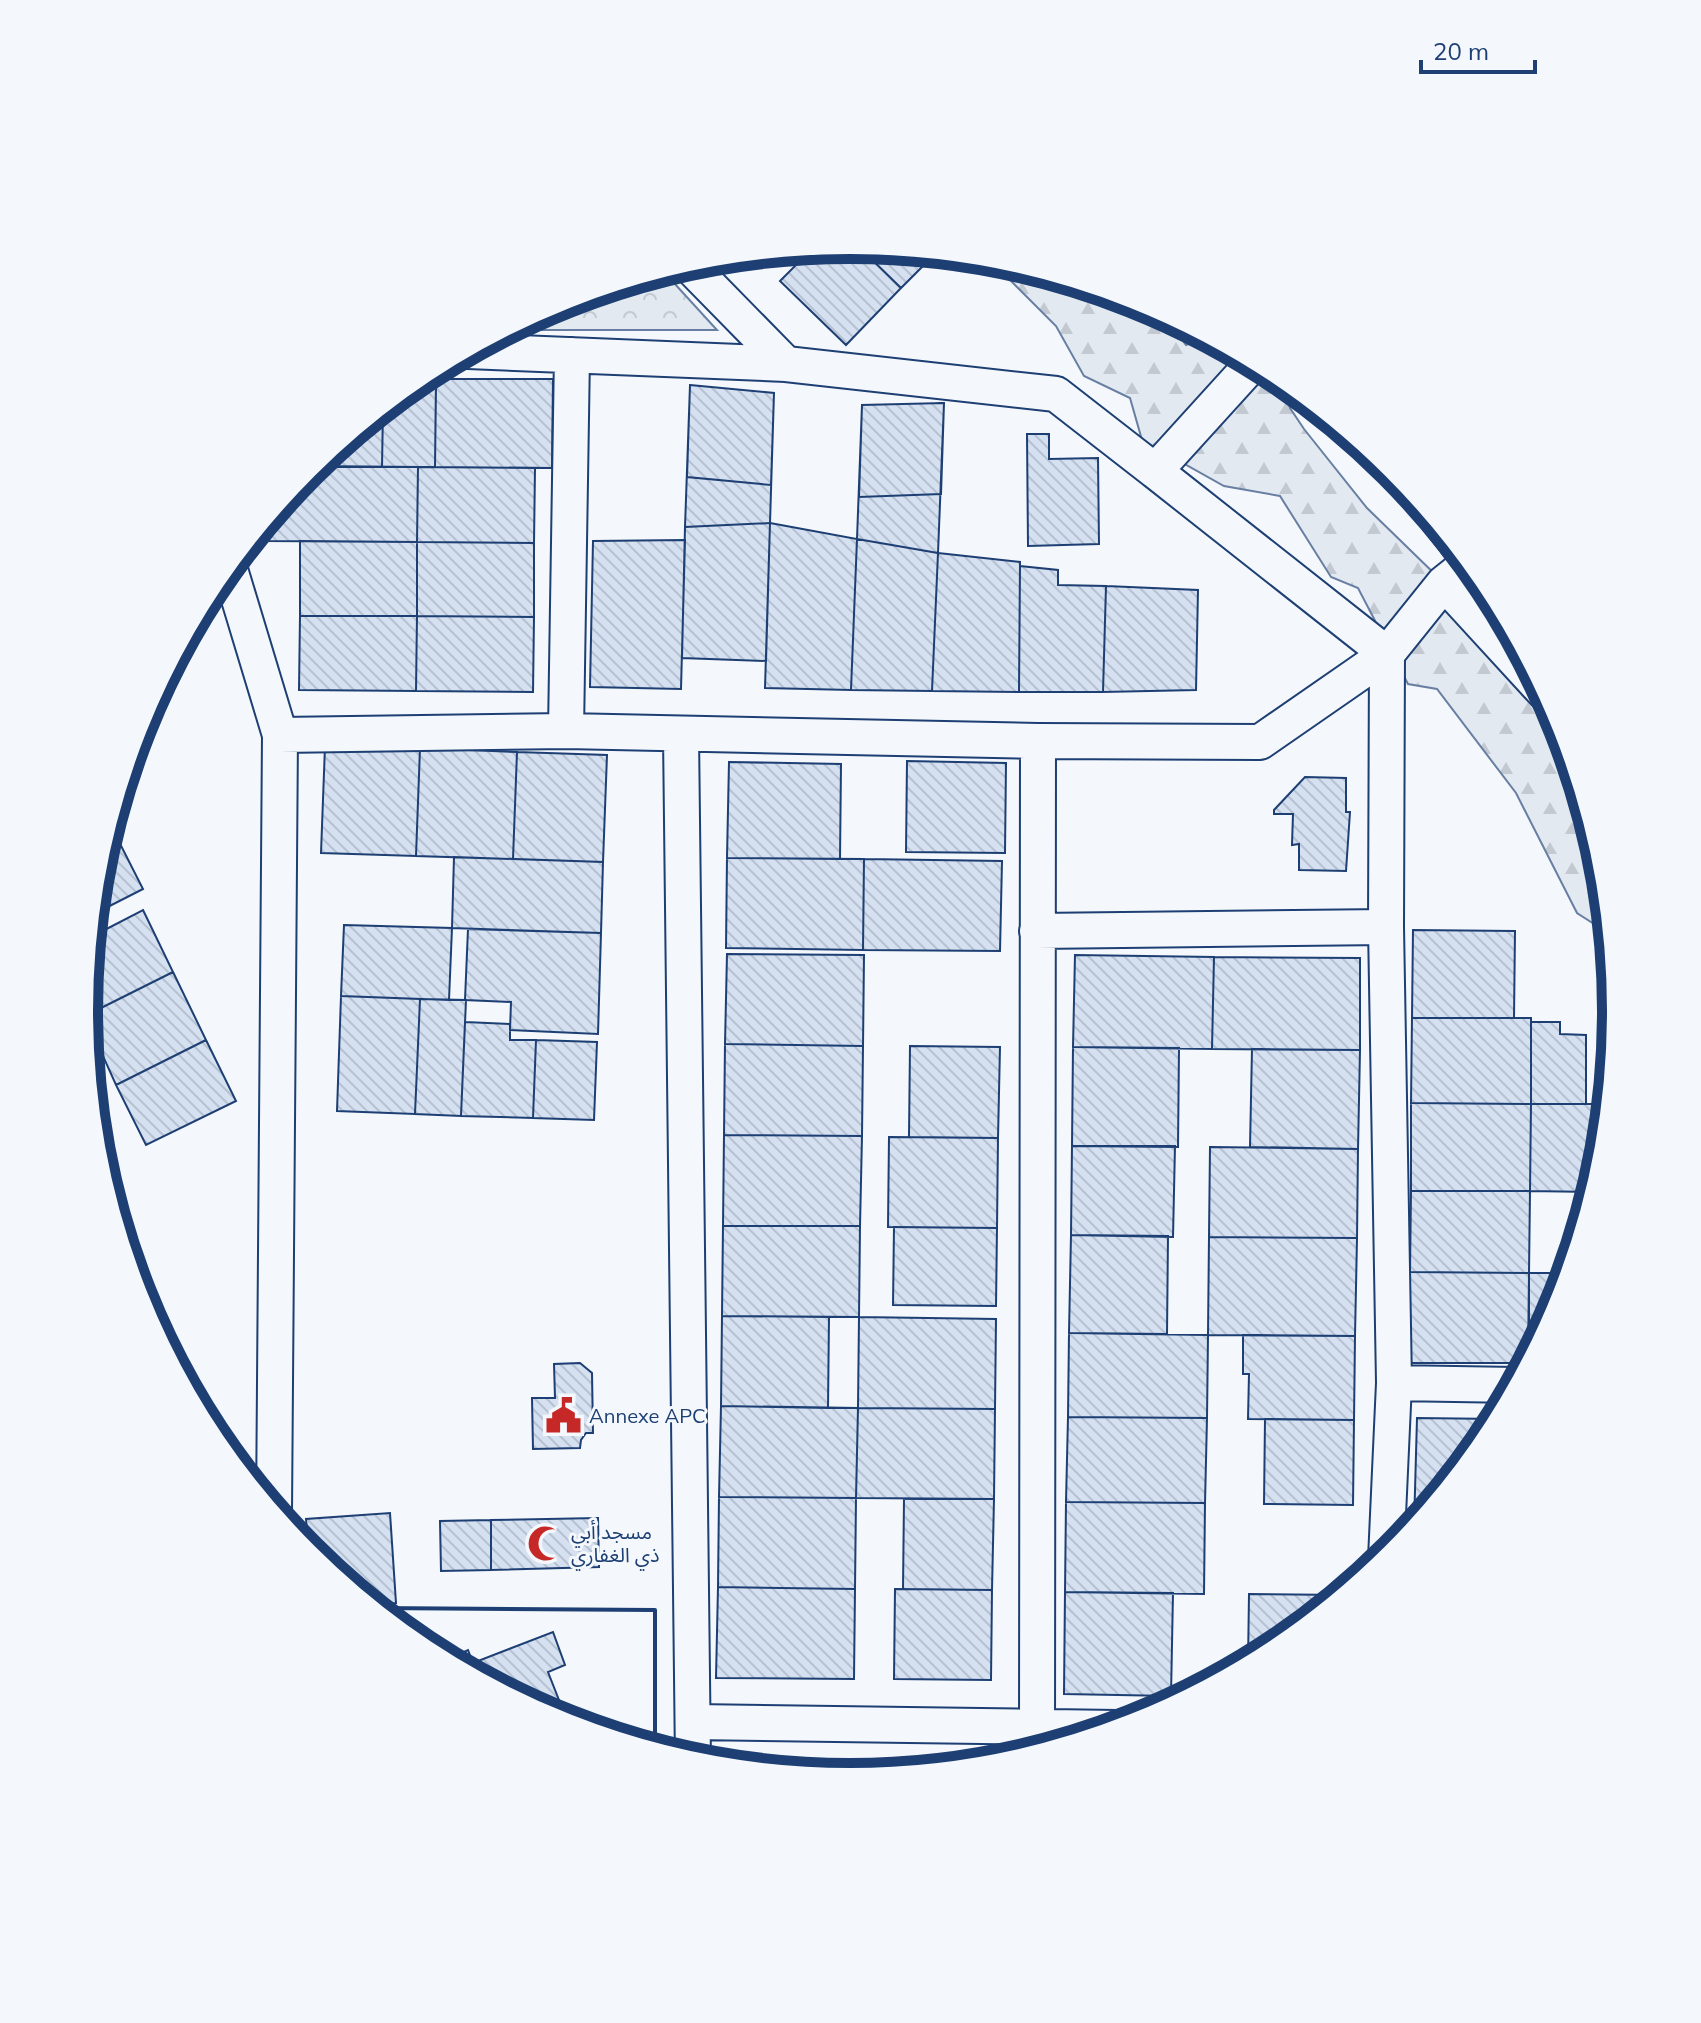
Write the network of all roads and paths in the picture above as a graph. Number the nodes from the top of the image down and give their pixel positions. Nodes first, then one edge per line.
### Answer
1 (698, 274) edge
2 (490, 352) edge
3 (572, 355) junction
4 (786, 364) junction
5 (1245, 371) edge
6 (1155, 471) junction
7 (1457, 573) edge
8 (234, 581) edge
9 (1499, 631) edge
10 (1387, 654) junction
11 (566, 731) junction
12 (280, 735) junction
13 (681, 735) junction
14 (1038, 741) junction
15 (1386, 927) junction
16 (1037, 931) junction
17 (1394, 1383) junction
18 (1504, 1385) edge
19 (274, 1495) edge
20 (1387, 1540) edge
21 (694, 1722) junction
22 (1037, 1740) edge
23 (693, 1747) edge

1 - 4 street
2 - 3 street
3 - 4 street
3 - 11 street
4 - 6 street
5 - 6 street
6 - 10 street
7 - 9 street
7 - 10 street
8 - 12 street
10 - 14 street
10 - 15 street
11 - 12 street
11 - 13 street
12 - 19 street
13 - 14 street
13 - 21 street
14 - 16 street
15 - 16 street
15 - 17 street
16 - 22 street
17 - 18 street
17 - 20 street
21 - 22 street
21 - 23 street

